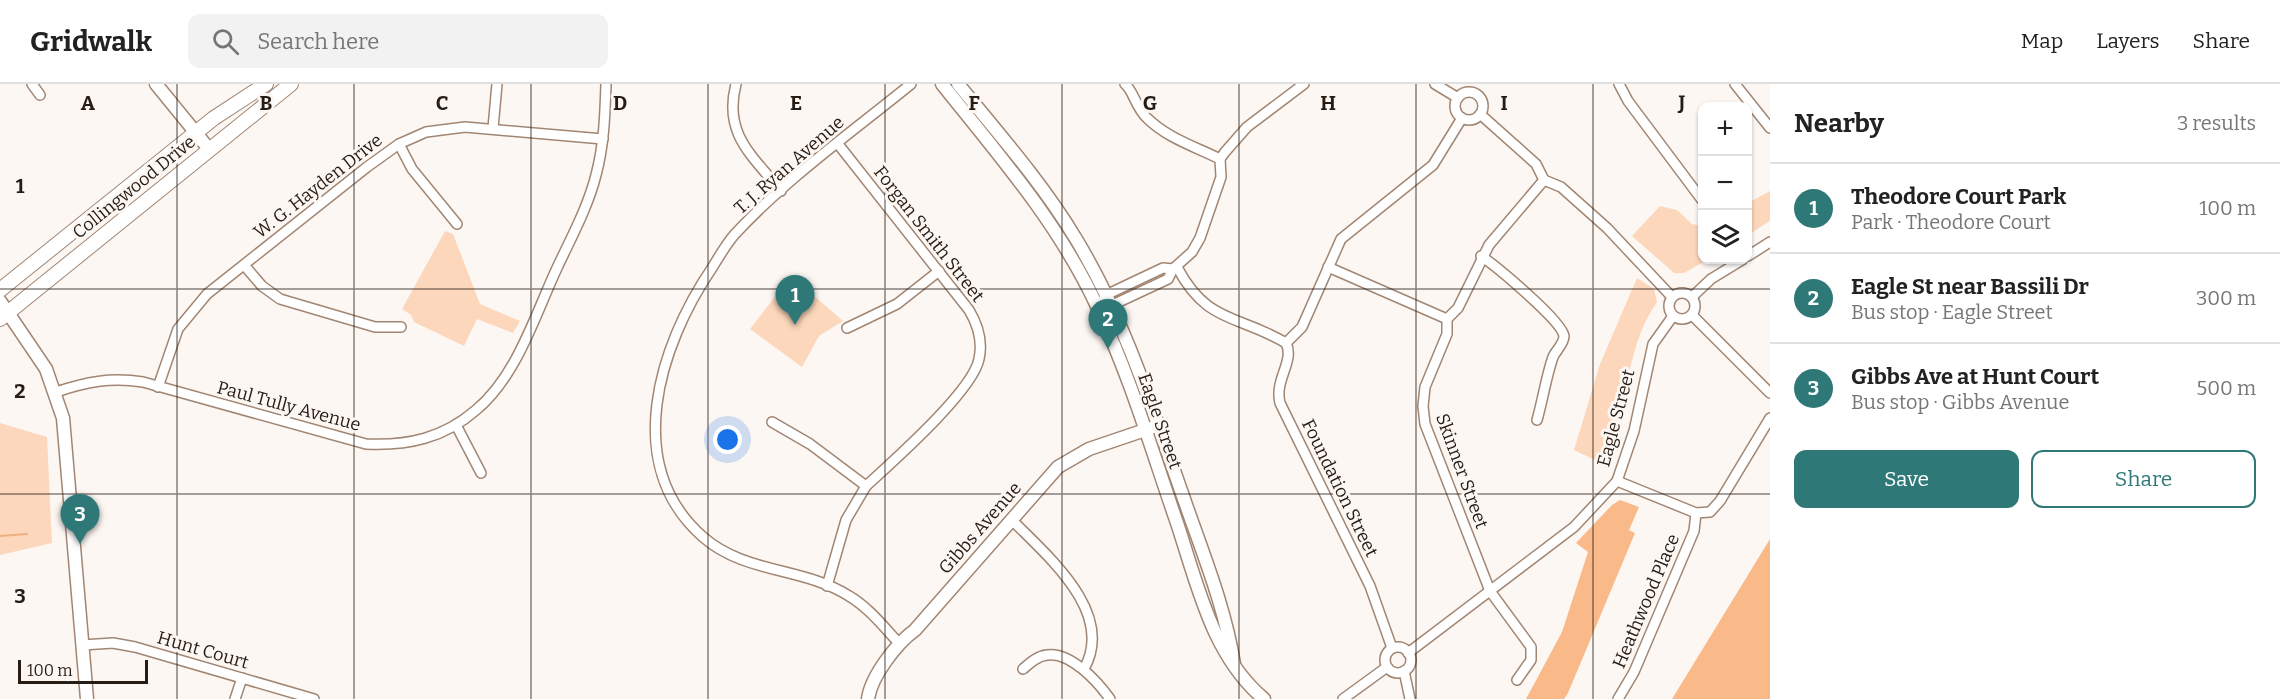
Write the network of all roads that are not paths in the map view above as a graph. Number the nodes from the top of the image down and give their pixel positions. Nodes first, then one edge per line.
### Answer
1 (32, 84) edge
2 (156, 84) edge
3 (266, 84) edge
4 (291, 84) edge
5 (497, 84) edge
6 (606, 84) edge
7 (736, 84) edge
8 (911, 84) edge
9 (942, 84) edge
10 (958, 84) edge
11 (1304, 84) edge
12 (1435, 84) edge
13 (1482, 84) edge
14 (1619, 84) edge
15 (1735, 84) edge
16 (1128, 85) edge
17 (1475, 94) junction
18 (40, 95) dead end
19 (1458, 98) junction
20 (1480, 114) junction
21 (1462, 118) junction
22 (493, 128) junction
23 (1770, 129) edge
24 (195, 132) junction
25 (603, 139) junction
26 (399, 144) junction
27 (838, 144) junction
28 (209, 149) junction
29 (1220, 159) junction
30 (1544, 180) junction
31 (781, 191) junction
32 (1698, 195) edge
33 (457, 224) dead end
34 (1770, 242) edge
35 (1752, 253) edge
36 (1481, 256) junction
37 (1736, 264) edge
38 (244, 265) junction
39 (1328, 267) junction
40 (1175, 268) junction
41 (939, 271) junction
42 (0, 290) edge
43 (1106, 295) junction
44 (1672, 297) junction
45 (1692, 297) junction
46 (0, 301) edge
47 (1112, 307) junction
48 (1098, 308) junction
49 (1692, 315) junction
50 (1673, 316) junction
51 (3, 317) edge
52 (1447, 319) junction
53 (401, 327) dead end
54 (847, 328) dead end
55 (1286, 343) junction
56 (158, 387) junction
57 (56, 392) junction
58 (1770, 393) edge
59 (1770, 418) edge
60 (1537, 420) dead end
61 (771, 422) dead end
62 (456, 425) junction
63 (1158, 425) junction
64 (1145, 430) junction
65 (481, 473) dead end
66 (1617, 481) junction
67 (866, 486) junction
68 (1696, 513) junction
69 (1011, 519) junction
70 (827, 586) junction
71 (1490, 591) junction
72 (898, 642) junction
73 (82, 645) junction
74 (1392, 648) junction
75 (1408, 653) junction
76 (1234, 665) junction
77 (1387, 667) junction
78 (1023, 669) dead end
79 (1084, 669) junction
80 (1404, 671) junction
81 (242, 678) junction
82 (1518, 680) dead end
83 (87, 699) edge
84 (235, 699) edge
85 (314, 699) edge
86 (868, 699) edge
87 (1110, 699) edge
88 (1264, 699) edge
89 (1344, 699) edge
90 (1410, 699) edge
91 (1618, 699) edge

1 - 18 street
2 - 24 street
3 - 24 main road, Collingwood Drive
4 - 28 main road, Collingwood Drive
5 - 22 street
6 - 25 street, Paul Tully Avenue
7 - 31 street
8 - 27 street, T. J. Ryan Avenue
9 - 48 street, Eagle Street
10 - 43 street, Eagle Street
11 - 29 street
12 - 19 street
13 - 17 street
14 - 32 street
15 - 23 street
16 - 29 street
17 - 19 street
17 - 20 street
19 - 21 street
20 - 21 street
20 - 30 street
21 - 39 street
22 - 25 street, W. G. Hayden Drive
22 - 26 street, W. G. Hayden Drive
24 - 28 street
24 - 42 main road, Collingwood Drive
25 - 62 street, Paul Tully Avenue
26 - 33 street
26 - 38 street, W. G. Hayden Drive
27 - 31 street, T. J. Ryan Avenue
27 - 41 street, Forgan Smith Street
28 - 51 main road, Collingwood Drive
29 - 40 street
30 - 36 street, Skinner Street
30 - 44 street
31 - 70 street, T. J. Ryan Avenue
34 - 35 street
36 - 52 street, Skinner Street
36 - 60 street
37 - 45 street
38 - 53 street
38 - 56 street, W. G. Hayden Drive
39 - 52 street
39 - 55 street
40 - 43 street
40 - 47 street
40 - 55 street
41 - 54 street
41 - 67 street, Forgan Smith Street
43 - 47 street, Eagle Street
43 - 48 street
44 - 45 street
44 - 50 street
45 - 49 street
46 - 51 street
47 - 48 street
47 - 63 street, Eagle Street
48 - 64 street, Eagle Street
49 - 50 street
49 - 58 street
50 - 66 street, Eagle Street
51 - 57 street
52 - 71 street, Skinner Street
55 - 74 street, Foundation Street
56 - 57 street, Paul Tully Avenue
56 - 62 street, Paul Tully Avenue
57 - 73 street
59 - 68 street
61 - 67 street
62 - 65 street
63 - 64 street, Gibbs Avenue
63 - 76 street, Eagle Street
64 - 69 street, Gibbs Avenue
64 - 76 street, Eagle Street
66 - 68 street
66 - 71 street, Eagle Street
67 - 70 street, Forgan Smith Street
68 - 91 street, Heathwood Place
69 - 72 street, Gibbs Avenue
69 - 79 street
70 - 72 street, T. J. Ryan Avenue
71 - 75 street, Eagle Street
71 - 82 street, Skinner Street
72 - 86 street, Gibbs Avenue
73 - 81 street, Hunt Court
73 - 83 street
74 - 75 street
74 - 77 street
75 - 80 street
76 - 88 street, Eagle Street
77 - 80 street
77 - 89 street
78 - 79 street
79 - 87 street
80 - 90 street
81 - 84 street
81 - 85 street, Hunt Court

